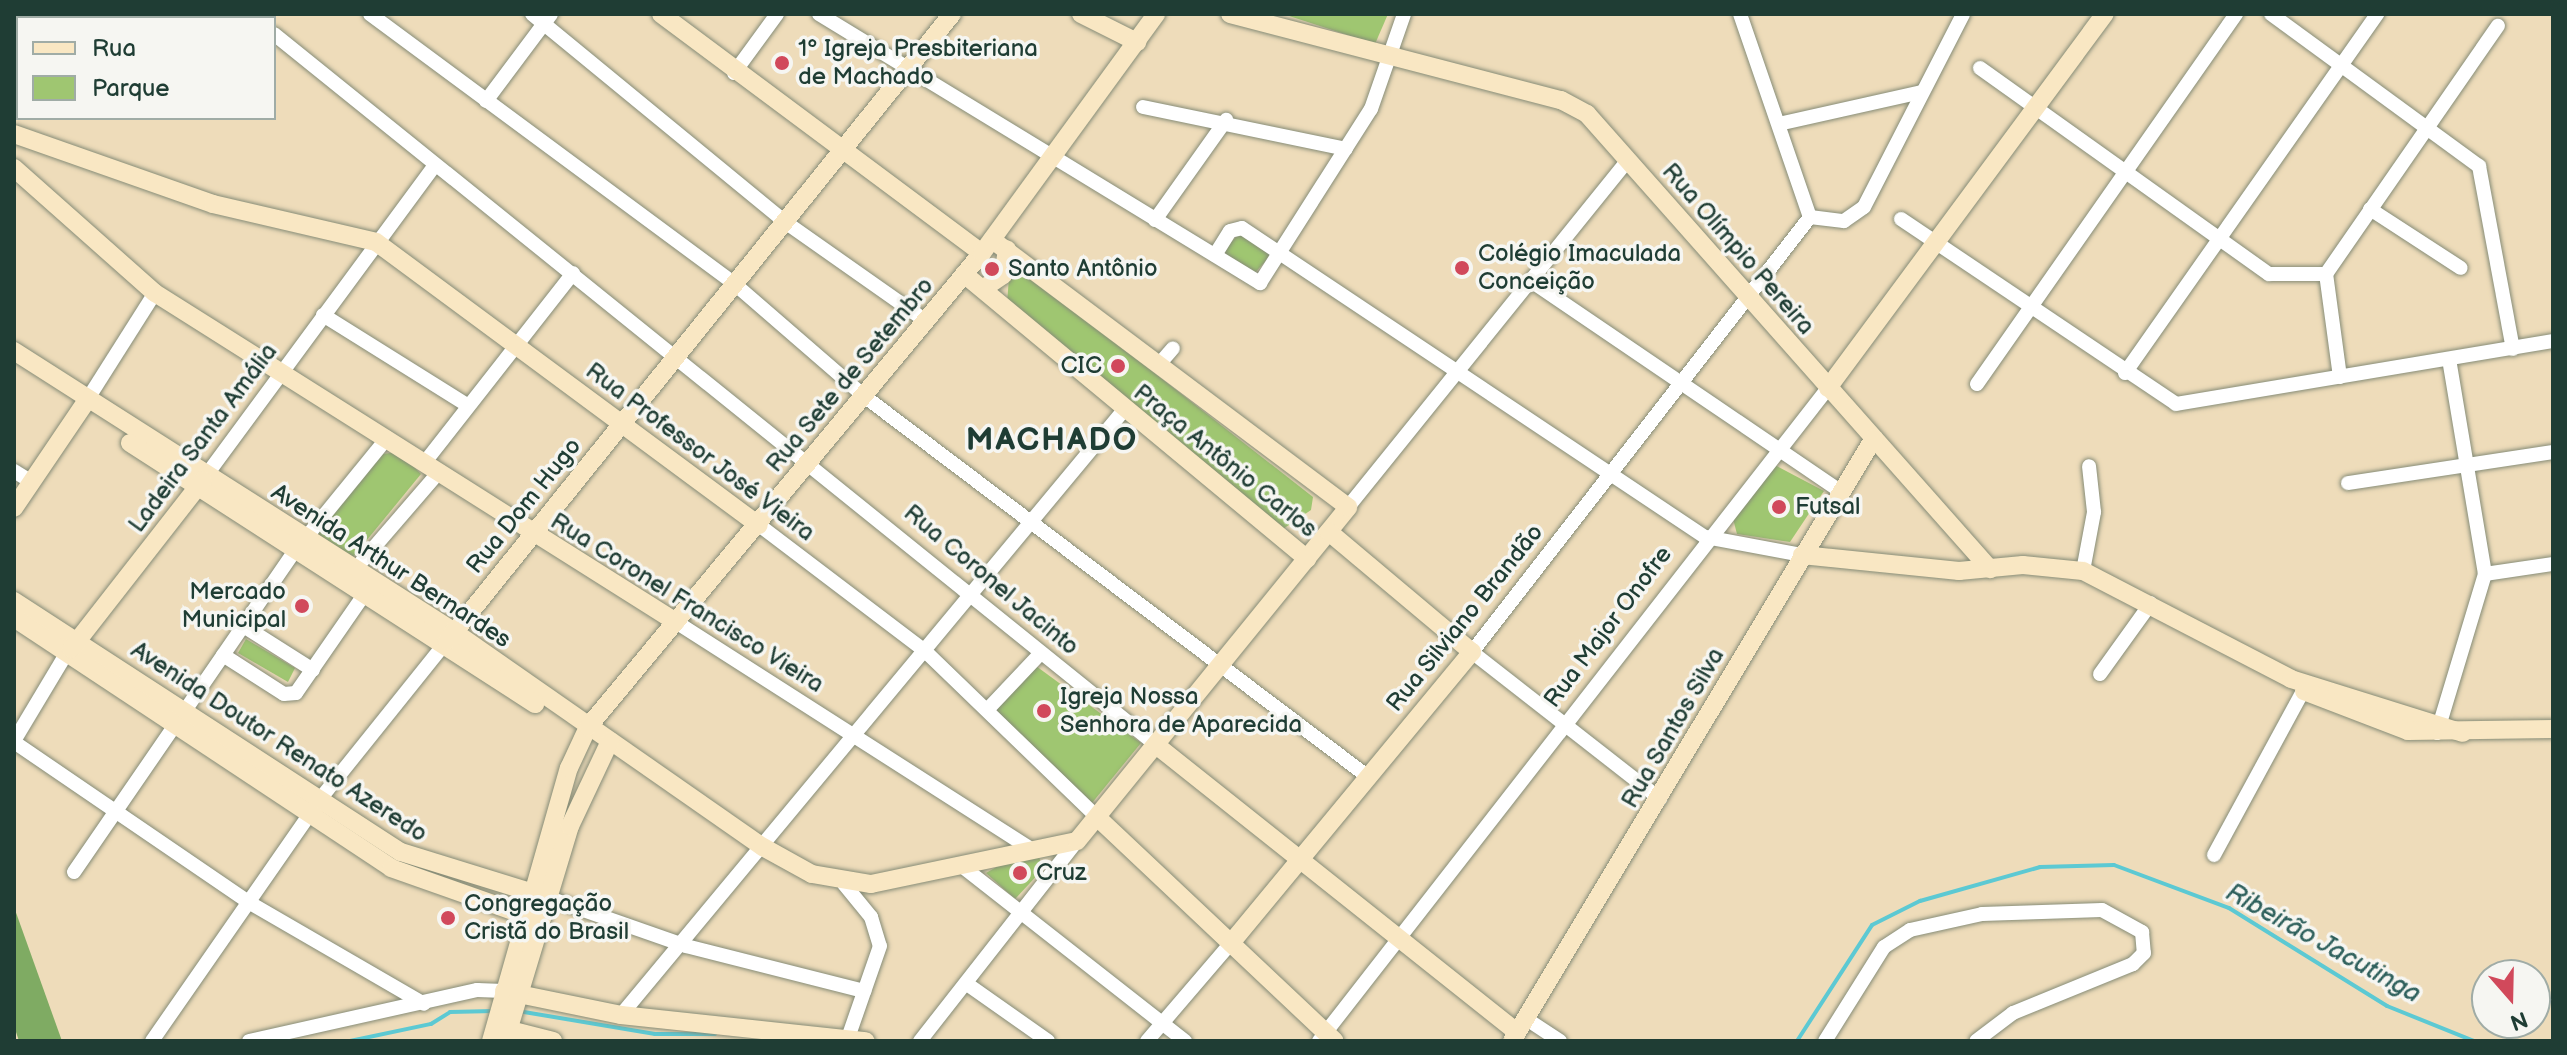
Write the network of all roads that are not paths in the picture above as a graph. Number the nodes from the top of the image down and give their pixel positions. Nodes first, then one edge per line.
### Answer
1 (370, 14) edge
2 (777, 14) edge
3 (819, 14) edge
4 (952, 14) edge
5 (1081, 14) edge
6 (1156, 14) edge
7 (1230, 14) edge
8 (1404, 14) edge
9 (1740, 14) edge
10 (1963, 14) edge
11 (2105, 14) edge
12 (2236, 14) edge
13 (2271, 14) edge
14 (2377, 14) edge
15 (665, 15) edge
16 (542, 17) edge
17 (387, 19) edge
18 (2498, 26) dead end
19 (276, 36) edge
20 (1137, 42) junction
21 (1391, 55) junction
22 (2340, 66) junction
23 (910, 68) junction
24 (1980, 68) dead end
25 (734, 73) junction
26 (1922, 92) junction
27 (486, 101) junction
28 (2035, 106) junction
29 (1143, 107) dead end
30 (1226, 120) junction
31 (1783, 123) junction
32 (2426, 127) junction
33 (14, 134) edge
34 (1346, 149) junction
35 (841, 155) junction
36 (1629, 159) junction
37 (1052, 160) junction
38 (434, 166) junction
39 (14, 168) edge
40 (2123, 168) junction
41 (2370, 209) junction
42 (1810, 217) junction
43 (1901, 219) dead end
44 (1155, 220) junction
45 (788, 224) junction
46 (2218, 238) junction
47 (376, 242) junction
48 (1937, 243) junction
49 (994, 247) junction
50 (1283, 253) junction
51 (1215, 255) junction
52 (2461, 268) dead end
53 (573, 273) junction
54 (964, 274) junction
55 (2326, 274) junction
56 (1531, 281) junction
57 (737, 286) junction
58 (984, 288) junction
59 (155, 293) junction
60 (1749, 297) junction
61 (2029, 307) junction
62 (323, 315) junction
63 (926, 321) junction
64 (2553, 341) edge
65 (515, 345) junction
66 (2513, 349) junction
67 (14, 351) edge
68 (679, 354) junction
69 (2449, 360) junction
70 (14, 366) edge
71 (1459, 368) junction
72 (283, 372) junction
73 (2125, 373) junction
74 (2340, 377) junction
75 (1679, 383) junction
76 (1977, 384) dead end
77 (1828, 388) junction
78 (864, 396) junction
79 (84, 404) junction
80 (467, 405) junction
81 (1124, 410) junction
82 (621, 424) junction
83 (387, 438) junction
84 (1874, 438) junction
85 (1774, 451) junction
86 (2553, 452) edge
87 (809, 461) junction
88 (2089, 466) dead end
89 (432, 467) junction
90 (2468, 467) junction
91 (1613, 472) junction
92 (22, 476) edge
93 (201, 483) junction
94 (2348, 483) dead end
95 (1840, 491) junction
96 (1348, 507) junction
97 (14, 508) edge
98 (759, 525) junction
99 (1030, 525) junction
100 (1329, 532) junction
101 (533, 534) junction
102 (1705, 537) junction
103 (300, 545) junction
104 (1802, 555) junction
105 (1307, 559) junction
106 (2553, 564) edge
107 (1990, 569) junction
108 (2083, 571) junction
109 (2485, 574) junction
110 (351, 575) junction
111 (370, 586) junction
112 (972, 596) junction
113 (14, 601) edge
114 (2151, 603) junction
115 (14, 618) edge
116 (676, 622) junction
117 (242, 625) junction
118 (449, 637) junction
119 (72, 648) junction
120 (925, 651) junction
121 (1472, 652) junction
122 (1040, 654) junction
123 (223, 655) junction
124 (1219, 668) junction
125 (313, 670) junction
126 (2100, 674) dead end
127 (2301, 685) junction
128 (987, 710) junction
129 (179, 718) junction
130 (1566, 724) junction
131 (2553, 729) edge
132 (2438, 730) junction
133 (586, 732) junction
134 (855, 737) junction
135 (14, 741) edge
136 (1156, 745) junction
137 (608, 746) junction
138 (569, 768) junction
139 (1367, 776) junction
140 (592, 778) junction
141 (1660, 799) junction
142 (316, 806) junction
143 (114, 812) junction
144 (1098, 818) junction
145 (563, 823) junction
146 (1077, 841) junction
147 (763, 847) junction
148 (1029, 848) junction
149 (2214, 855) dead end
150 (1300, 858) junction
151 (963, 867) junction
152 (74, 872) dead end
153 (844, 884) junction
154 (539, 896) junction
155 (250, 903) junction
156 (1021, 916) junction
157 (532, 918) junction
158 (1400, 937) junction
159 (1231, 943) junction
160 (686, 946) junction
161 (967, 984) junction
162 (864, 991) junction
163 (424, 1004) junction
164 (621, 1015) junction
165 (505, 1017) edge
166 (1162, 1023) junction
167 (1518, 1030) edge
168 (857, 1038) edge
169 (1326, 1038) edge
170 (152, 1041) edge
171 (249, 1041) edge
172 (553, 1041) edge
173 (920, 1041) edge
174 (1048, 1041) edge
175 (1147, 1041) edge
176 (1185, 1041) edge
177 (1560, 1041) edge
178 (1825, 1041) edge
179 (1976, 1041) edge

1 - 17 street
2 - 25 street
3 - 23 street
4 - 23 street, Rua Dom Hugo
5 - 20 street
6 - 20 street
7 - 21 street, Rua Olímpio Pereira
8 - 21 street
9 - 31 street
10 - 26 street
11 - 28 street, Rua Major Onofre
12 - 40 street
13 - 22 street
14 - 22 street
15 - 25 street, Praça Antônio Carlos
16 - 27 street
16 - 45 street
17 - 27 street
18 - 32 street
19 - 38 street, Rua Coronel Jacinto
20 - 37 street
21 - 34 street
21 - 36 street, Rua Olímpio Pereira
22 - 32 street
22 - 46 street
23 - 35 street, Rua Dom Hugo
23 - 37 street
24 - 28 street
25 - 35 street, Praça Antônio Carlos
26 - 31 street
26 - 42 street
27 - 57 street
28 - 40 street
28 - 48 street, Rua Major Onofre
29 - 30 street
30 - 34 street
30 - 44 street
31 - 42 street
32 - 41 street
32 - 66 street
33 - 47 street
34 - 50 street
35 - 45 street, Rua Dom Hugo
35 - 49 street, Praça Antônio Carlos
36 - 56 street
36 - 60 street, Rua Olímpio Pereira
37 - 44 street
37 - 49 street
38 - 47 street, Ladeira Santa Amália
38 - 53 street, Rua Coronel Jacinto
39 - 59 street, Rua Coronel Francisco Vieira
40 - 46 street
40 - 61 street
41 - 52 street
41 - 55 street
42 - 60 street, Rua Silviano Brandão
43 - 48 street
44 - 51 street
45 - 57 street, Rua Dom Hugo
45 - 63 street
46 - 55 street
46 - 73 street
47 - 62 street, Ladeira Santa Amália
47 - 65 street, Rua Professor José Vieira
48 - 61 street
48 - 77 street, Rua Major Onofre
49 - 54 street
49 - 58 street
49 - 96 street, Praça Antônio Carlos
50 - 51 street
50 - 51 street
50 - 71 street
53 - 65 street
53 - 68 street, Rua Coronel Jacinto
54 - 58 street, Praça Antônio Carlos
54 - 63 street, Rua Sete de Setembro
55 - 74 street
56 - 71 street
56 - 75 street
57 - 68 street, Rua Dom Hugo
57 - 78 street
58 - 81 street, Praça Antônio Carlos
59 - 72 street, Rua Coronel Francisco Vieira
59 - 79 street
60 - 75 street, Rua Silviano Brandão
60 - 77 street, Rua Olímpio Pereira
61 - 73 street
61 - 76 street
62 - 72 street, Ladeira Santa Amália
62 - 80 street
63 - 78 street, Rua Sete de Setembro
64 - 66 street
65 - 80 street
65 - 82 street, Rua Professor José Vieira
66 - 69 street
67 - 79 street, Avenida Arthur Bernardes
68 - 82 street, Rua Dom Hugo
68 - 87 street, Rua Coronel Jacinto
69 - 74 street
69 - 90 street
70 - 79 street, Avenida Arthur Bernardes
71 - 91 street
71 - 96 street
72 - 83 street, Rua Coronel Francisco Vieira
72 - 93 street, Ladeira Santa Amália
73 - 74 street
75 - 85 street
75 - 91 street, Rua Silviano Brandão
77 - 84 street, Rua Olímpio Pereira
77 - 85 street, Rua Major Onofre
78 - 87 street, Rua Sete de Setembro
78 - 99 street
79 - 92 street
79 - 93 street, Avenida Arthur Bernardes
80 - 89 street
81 - 99 street
81 - 105 street, Praça Antônio Carlos
82 - 98 street, Rua Professor José Vieira
82 - 101 street, Rua Dom Hugo
83 - 89 street, Rua Coronel Francisco Vieira
83 - 103 street
84 - 95 street, Rua Santos Silva
84 - 107 street, Rua Olímpio Pereira
85 - 95 street
85 - 102 street, Rua Major Onofre
86 - 90 street
87 - 98 street, Rua Sete de Setembro
87 - 112 street, Rua Coronel Jacinto
88 - 108 street
89 - 101 street, Rua Coronel Francisco Vieira
89 - 110 street
90 - 94 street
90 - 109 street
91 - 102 street
91 - 121 street, Rua Silviano Brandão
92 - 97 street
93 - 103 street, Avenida Arthur Bernardes
93 - 119 street, Ladeira Santa Amália
95 - 104 street, Rua Santos Silva
96 - 100 street, Praça Antônio Carlos
98 - 116 street, Rua Sete de Setembro
98 - 120 street, Rua Professor José Vieira
99 - 112 street
99 - 124 street
100 - 105 street, Praça Antônio Carlos
100 - 121 street
101 - 116 street, Rua Coronel Francisco Vieira
101 - 118 street, Rua Dom Hugo
102 - 104 street
102 - 130 street, Rua Major Onofre
103 - 110 street, Avenida Arthur Bernardes
103 - 117 street
104 - 107 street
104 - 141 street, Rua Santos Silva
105 - 124 street
106 - 109 street
107 - 108 street
108 - 114 street
109 - 132 street
110 - 111 street, Avenida Arthur Bernardes
111 - 118 street, Avenida Arthur Bernardes
111 - 125 street
112 - 120 street
112 - 122 street, Rua Coronel Jacinto
113 - 119 street, Avenida Doutor Renato Azeredo
114 - 126 street
114 - 127 street
115 - 119 street, Avenida Doutor Renato Azeredo
116 - 133 street, Rua Sete de Setembro
116 - 134 street, Rua Coronel Francisco Vieira
117 - 123 street
117 - 125 street
118 - 133 street, Avenida Arthur Bernardes
118 - 142 street, Rua Dom Hugo
119 - 129 street, Avenida Doutor Renato Azeredo
119 - 135 street, Ladeira Santa Amália
120 - 128 street, Rua Professor José Vieira
120 - 134 street
121 - 130 street
121 - 139 street, Rua Silviano Brandão
122 - 128 street
122 - 136 street, Rua Coronel Jacinto
123 - 125 street
123 - 129 street
124 - 136 street
124 - 139 street
127 - 132 street
127 - 149 street
128 - 144 street, Rua Professor José Vieira
129 - 142 street, Avenida Doutor Renato Azeredo
129 - 143 street
130 - 141 street
130 - 158 street, Rua Major Onofre
131 - 132 street
133 - 137 street, Avenida Arthur Bernardes
133 - 138 street, Rua Sete de Setembro
134 - 147 street
134 - 148 street, Rua Coronel Francisco Vieira
135 - 143 street
136 - 144 street
136 - 150 street, Rua Coronel Jacinto
137 - 140 street
137 - 147 street, Avenida Arthur Bernardes
138 - 140 street
138 - 145 street, Rua Sete de Setembro
139 - 150 street, Rua Silviano Brandão
140 - 145 street
141 - 167 street, Rua Santos Silva
142 - 154 street, Avenida Doutor Renato Azeredo
142 - 155 street, Rua Dom Hugo
142 - 157 street, Avenida Doutor Renato Azeredo
143 - 152 street
143 - 155 street
144 - 146 street
144 - 159 street
145 - 154 street
146 - 148 street
146 - 156 street
147 - 153 street, Avenida Arthur Bernardes
147 - 160 street
148 - 151 street
150 - 158 street, Rua Coronel Jacinto
150 - 159 street, Rua Silviano Brandão
151 - 153 street
151 - 156 street
153 - 162 street
154 - 157 street
154 - 160 street
155 - 163 street
155 - 170 street, Rua Dom Hugo
156 - 161 street
156 - 166 street
157 - 165 street
158 - 167 street, Rua Coronel Jacinto
158 - 169 street, Rua Major Onofre
159 - 166 street, Rua Silviano Brandão
159 - 169 street
160 - 162 street
160 - 164 street
161 - 173 street
161 - 174 street
162 - 168 street
163 - 165 street
163 - 171 street
164 - 165 street
164 - 168 street
165 - 172 street
166 - 175 street, Rua Silviano Brandão
166 - 176 street
167 - 177 street, Rua Coronel Jacinto
178 - 179 street

